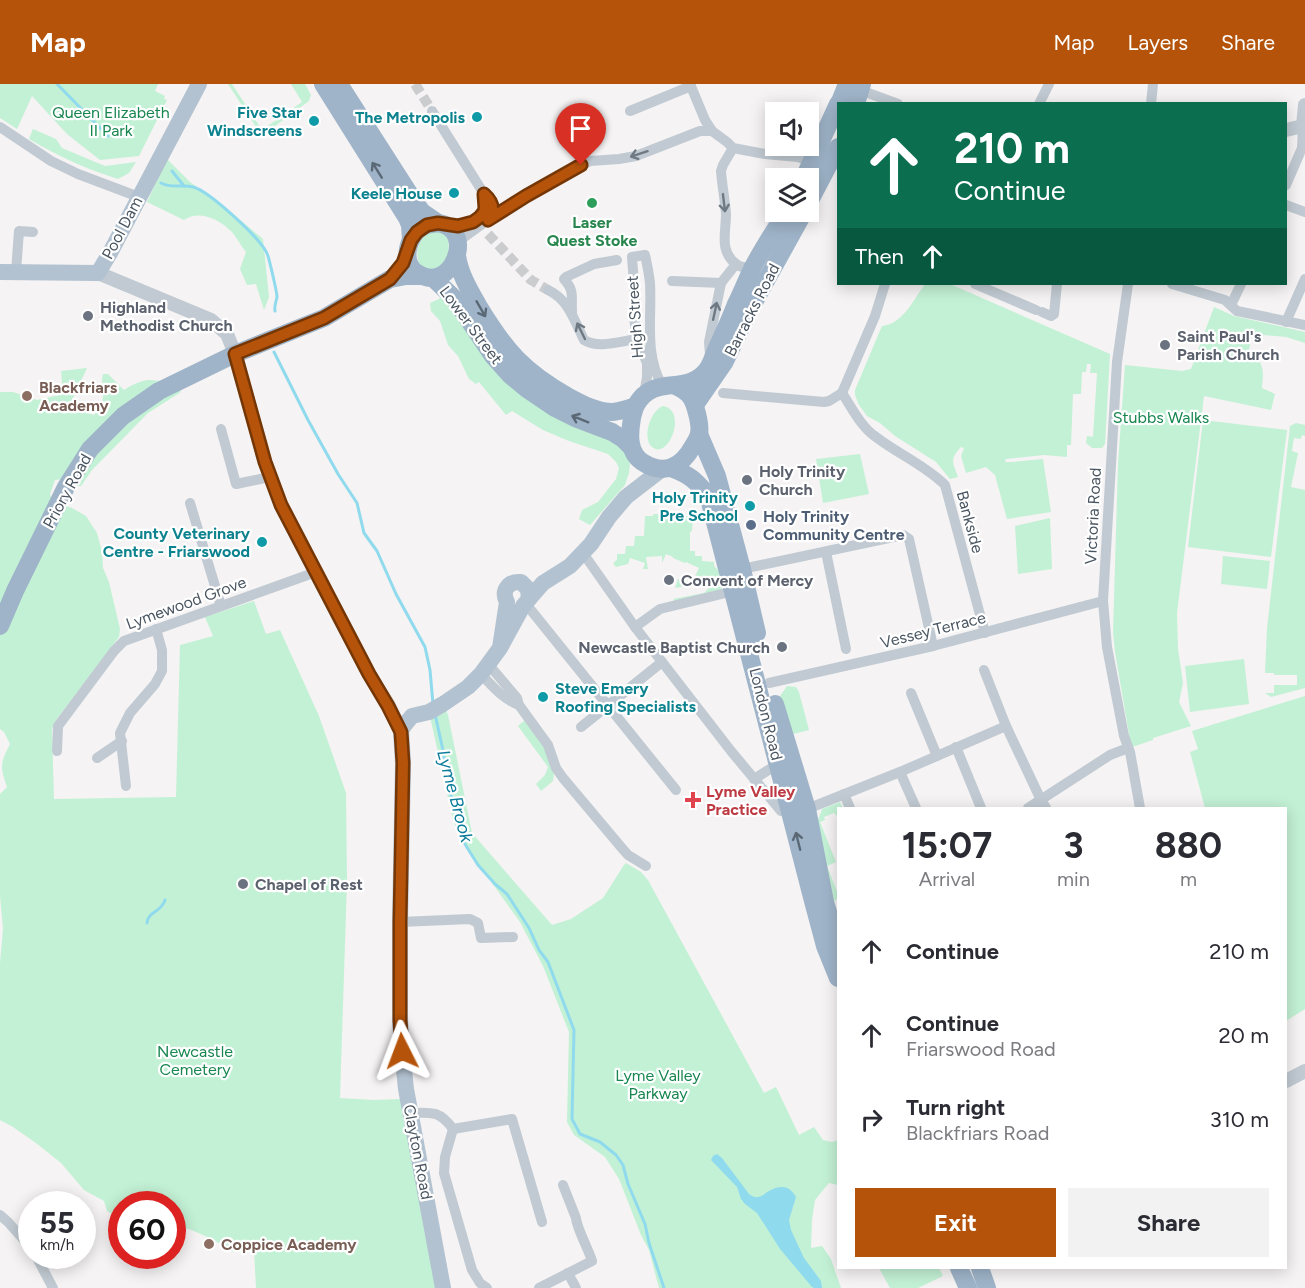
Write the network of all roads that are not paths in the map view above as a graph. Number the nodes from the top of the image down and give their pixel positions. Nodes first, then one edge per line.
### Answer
1 (199, 84) edge
2 (323, 84) edge
3 (339, 84) edge
4 (1049, 84) edge
5 (1152, 84) edge
6 (690, 85) edge
7 (856, 90) edge
8 (841, 102) edge
9 (892, 102) edge
10 (1041, 102) edge
11 (1151, 102) edge
12 (1305, 105) edge
13 (837, 110) edge
14 (432, 111) tunnel mouth
15 (630, 111) dead end
16 (1304, 126) edge
17 (0, 127) edge
18 (1287, 130) edge
19 (712, 131) junction
20 (733, 148) junction
21 (837, 150) edge
22 (820, 165) junction
23 (816, 168) edge
24 (819, 168) edge
25 (1287, 183) edge
26 (143, 190) junction
27 (484, 194) junction
28 (1287, 205) edge
29 (1305, 212) edge
30 (778, 222) edge
31 (798, 222) edge
32 (441, 224) junction
33 (486, 227) junction
34 (33, 232) dead end
35 (409, 245) junction
36 (457, 251) junction
37 (617, 260) dead end
38 (745, 265) junction
39 (8, 272) edge
40 (98, 273) junction
41 (428, 277) junction
42 (390, 279) junction
43 (1305, 279) edge
44 (672, 281) dead end
45 (721, 283) junction
46 (885, 285) edge
47 (977, 285) edge
48 (1056, 285) edge
49 (1128, 285) edge
50 (1175, 285) edge
51 (1241, 285) edge
52 (548, 290) tunnel mouth
53 (1231, 305) junction
54 (572, 312) junction
55 (1286, 322) junction
56 (1305, 325) edge
57 (636, 339) junction
58 (235, 354) junction
59 (710, 364) junction
60 (668, 385) junction
61 (723, 393) dead end
62 (842, 393) junction
63 (639, 401) junction
64 (695, 405) junction
65 (221, 429) dead end
66 (699, 434) junction
67 (634, 452) junction
68 (666, 469) junction
69 (270, 477) junction
70 (626, 497) junction
71 (190, 503) dead end
72 (609, 517) junction
73 (826, 552) junction
74 (583, 553) junction
75 (742, 569) junction
76 (316, 572) junction
77 (521, 582) junction
78 (734, 591) junction
79 (1103, 602) junction
80 (521, 603) junction
81 (221, 606) junction
82 (0, 626) edge
83 (635, 627) junction
84 (156, 629) junction
85 (981, 634) junction
86 (933, 646) junction
87 (846, 649) dead end
88 (662, 662) junction
89 (485, 670) junction
90 (984, 670) dead end
91 (769, 683) junction
92 (911, 693) dead end
93 (388, 706) junction
94 (608, 706) junction
95 (434, 709) junction
96 (412, 716) junction
97 (1006, 726) junction
98 (581, 727) dead end
99 (401, 732) junction
100 (122, 741) junction
101 (956, 747) junction
102 (1128, 748) junction
103 (57, 751) dead end
104 (937, 756) junction
105 (97, 758) dead end
106 (403, 763) junction
107 (778, 764) junction
108 (900, 771) junction
109 (754, 779) junction
110 (126, 786) dead end
111 (676, 790) dead end
112 (844, 794) junction
113 (1043, 804) edge
114 (850, 807) edge
115 (916, 807) edge
116 (981, 807) edge
117 (1140, 807) edge
118 (793, 811) junction
119 (646, 866) dead end
120 (400, 922) junction
121 (513, 937) dead end
122 (837, 937) edge
123 (837, 976) edge
124 (1305, 1071) edge
125 (1287, 1080) edge
126 (411, 1113) junction
127 (453, 1129) junction
128 (563, 1185) dead end
129 (0, 1215) edge
130 (542, 1222) dead end
131 (18, 1233) edge
132 (42, 1269) edge
133 (568, 1273) junction
134 (984, 1274) edge
135 (964, 1278) edge
136 (52, 1288) edge
137 (443, 1288) edge
138 (487, 1288) edge
139 (539, 1288) edge
140 (576, 1288) edge

1 - 26 main road, Pool Dam
35 -> 2 highway
3 - 32 highway
4 - 10 street
5 - 11 street
6 - 15 street
6 - 19 street
7 - 8 highway
7 - 9 street
12 - 16 street
13 - 22 highway
14 - 27 street
16 - 18 street
16 - 25 street
17 - 26 street
19 - 20 street
19 -> 33 street
20 - 22 street
20 -> 38 street
21 - 22 highway
22 - 23 highway
22 - 24 highway
26 - 40 main road, Pool Dam
27 - 32 street
27 - 33 street
28 - 29 street
30 - 38 highway, Barracks Road
31 - 64 highway, Barracks Road
32 - 35 highway
32 - 36 highway
33 - 36 street
34 - 39 street
35 - 41 highway
35 - 42 highway
36 - 41 highway
36 -> 63 highway, Lower Street
37 - 54 street
38 - 45 street
38 - 59 highway, Barracks Road
39 - 40 main road
40 - 58 street
41 - 42 highway
67 -> 41 highway, Lower Street
42 - 58 highway, Priory Road
43 - 55 street
44 - 45 street
59 -> 45 street
46 - 62 street
47 - 48 street
49 - 79 street, Victoria Road
50 - 53 street
51 - 53 street
52 - 54 street
53 - 55 street
57 -> 54 street
55 - 56 street
57 - 60 street, High Street
57 - 63 street, High Street
58 - 69 street
58 - 82 highway, Priory Road
59 - 60 highway, Barracks Road
60 - 63 highway
60 - 64 highway
61 - 62 street
62 - 85 street, Bankside
63 - 67 highway
64 - 66 highway
65 - 69 street
66 - 68 highway
66 - 75 highway, London Road
67 - 68 highway
67 - 70 main road
68 - 70 main road
68 - 78 highway, London Road
69 - 76 street
70 - 72 main road
71 - 81 street
72 - 74 main road
72 - 77 main road
73 - 75 street
73 - 86 street
73 - 87 street
74 - 80 main road
74 - 83 street
75 - 91 highway, London Road
76 - 81 street, Lymewood Grove
76 - 93 street
77 - 80 main road
77 - 80 main road
78 - 83 street
78 - 107 highway, London Road
79 - 85 street, Vessey Terrace
79 - 102 street, Victoria Road
80 - 89 main road
80 - 94 street
81 - 84 street, Lymewood Grove
83 - 88 street
84 - 100 street
84 - 103 street, Lymewood Grove
85 - 86 street, Vessey Terrace
86 - 91 street, Vessey Terrace
88 - 94 street
88 - 109 street
89 - 95 main road
89 - 119 street
90 - 97 street
91 - 118 highway, London Road
92 - 104 street
93 - 96 street
93 - 99 street
94 - 98 street
94 - 111 street
95 - 96 main road
95 - 106 main road
96 - 99 main road
97 - 101 street
97 - 113 street
99 - 106 main road
100 - 105 street
100 - 110 street
101 - 104 street
101 - 116 street
102 - 113 street
102 - 117 street, Victoria Road
104 - 108 street
106 - 120 main road, Clayton Road
107 - 109 street
107 - 118 highway, London Road
108 - 112 street
108 - 115 street
109 - 118 street
112 - 114 street
112 - 118 street
118 - 122 highway, London Road
123 -> 118 highway, London Road
120 - 121 street
120 - 126 main road, Clayton Road
124 - 125 street
126 - 127 street
126 - 137 main road, Clayton Road
127 - 130 street
127 - 138 street
128 - 133 street
129 - 131 street
132 - 136 street
133 - 139 street
133 - 140 street
134 - 135 highway

